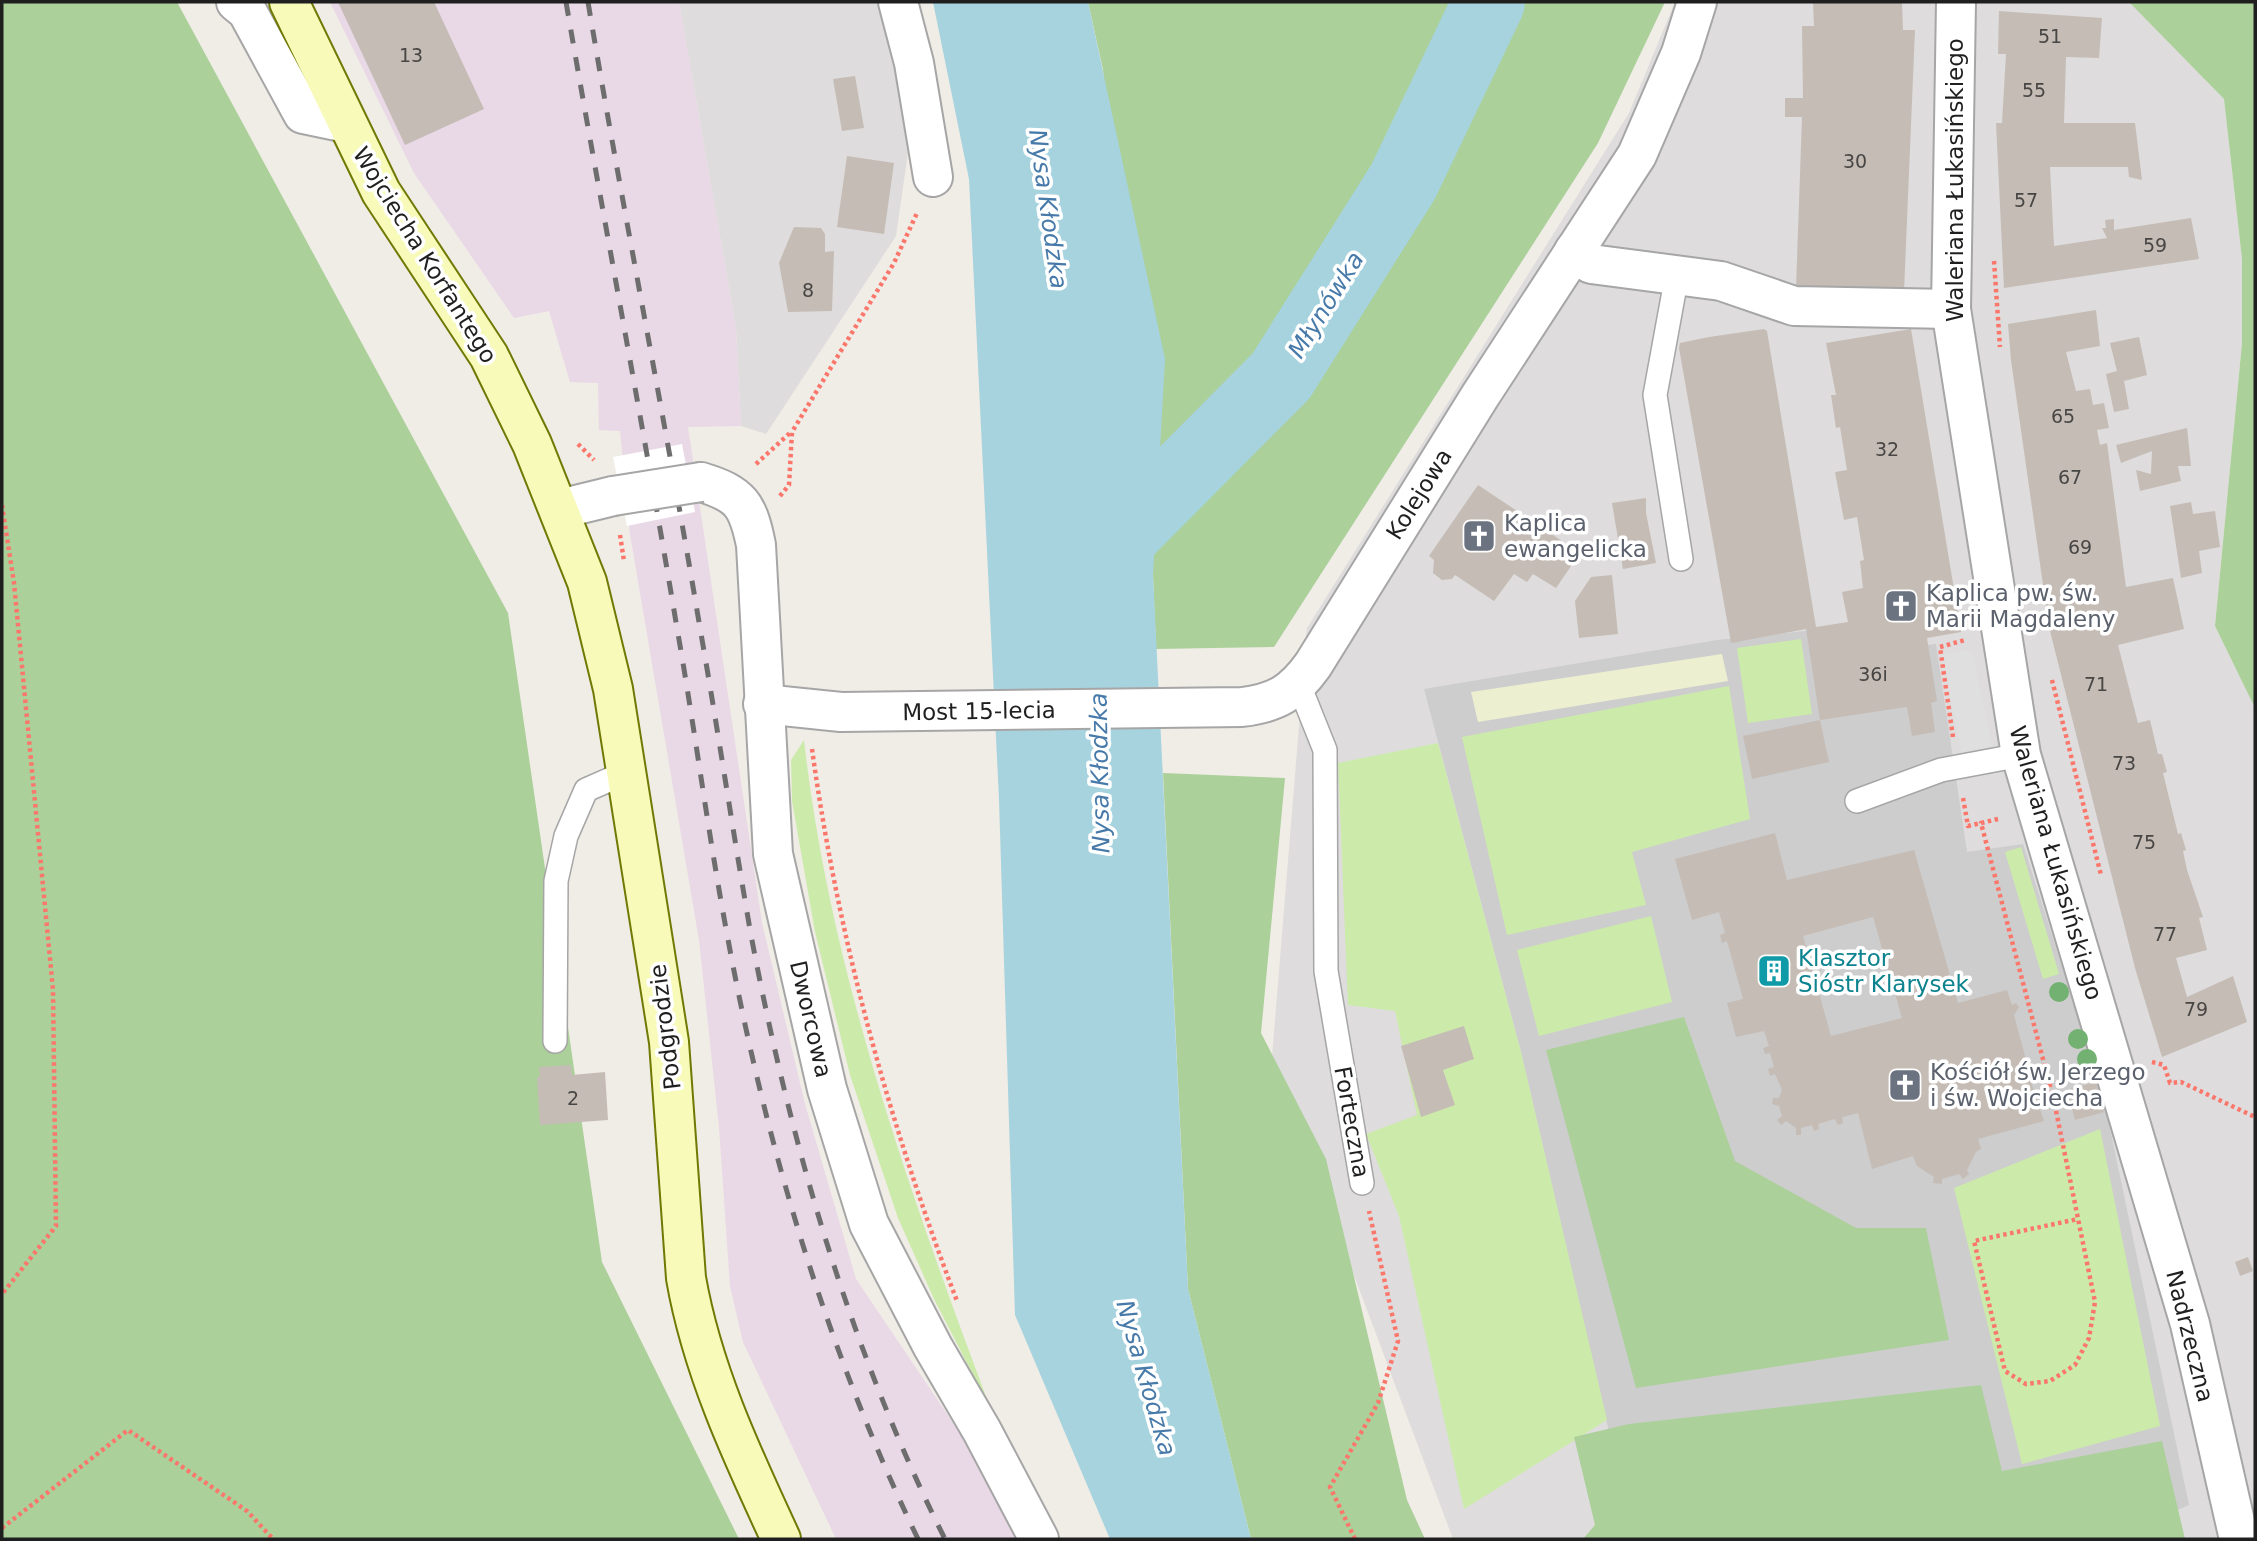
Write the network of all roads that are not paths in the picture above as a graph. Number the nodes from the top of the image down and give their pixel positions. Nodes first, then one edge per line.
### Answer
1 (236, 2) edge
2 (289, 2) edge
3 (898, 2) edge
4 (1697, 2) edge
5 (1956, 2) edge
6 (346, 123) junction
7 (933, 177) road end
8 (1574, 251) junction
9 (1677, 275) junction
10 (1951, 309) junction
11 (560, 509) junction
12 (1681, 559) dead end
13 (1299, 685) junction
14 (763, 704) junction
15 (1242, 708) joint
16 (2021, 755) junction
17 (627, 772) junction
18 (1857, 800) dead end
19 (555, 1041) dead end
20 (2134, 1135) joint
21 (1362, 1183) road end
22 (781, 1539) edge
23 (1039, 1539) edge
24 (2239, 1539) edge

1 - 6 street
2 - 6 main road, Wojciecha Korfantego
3 - 7 street
4 - 8 street, Kolejowa
5 - 10 street, Waleriana Łukasińskiego
6 - 11 main road, Wojciecha Korfantego
8 - 9 street
8 - 13 street, Kolejowa
9 - 10 street
9 - 12 lane
10 - 16 street, Waleriana Łukasińskiego
11 - 14 street, Dworcowa, bridge
11 - 17 main road, Podgrodzie
13 - 15 street, Kolejowa
13 - 21 lane, Forteczna
14 - 15 street, Most 15-lecia
14 - 23 street, Dworcowa
16 - 18 lane
16 - 20 street, Waleriana Łukasińskiego
17 - 19 lane
17 - 22 main road, Podgrodzie
20 - 24 street, Nadrzeczna

